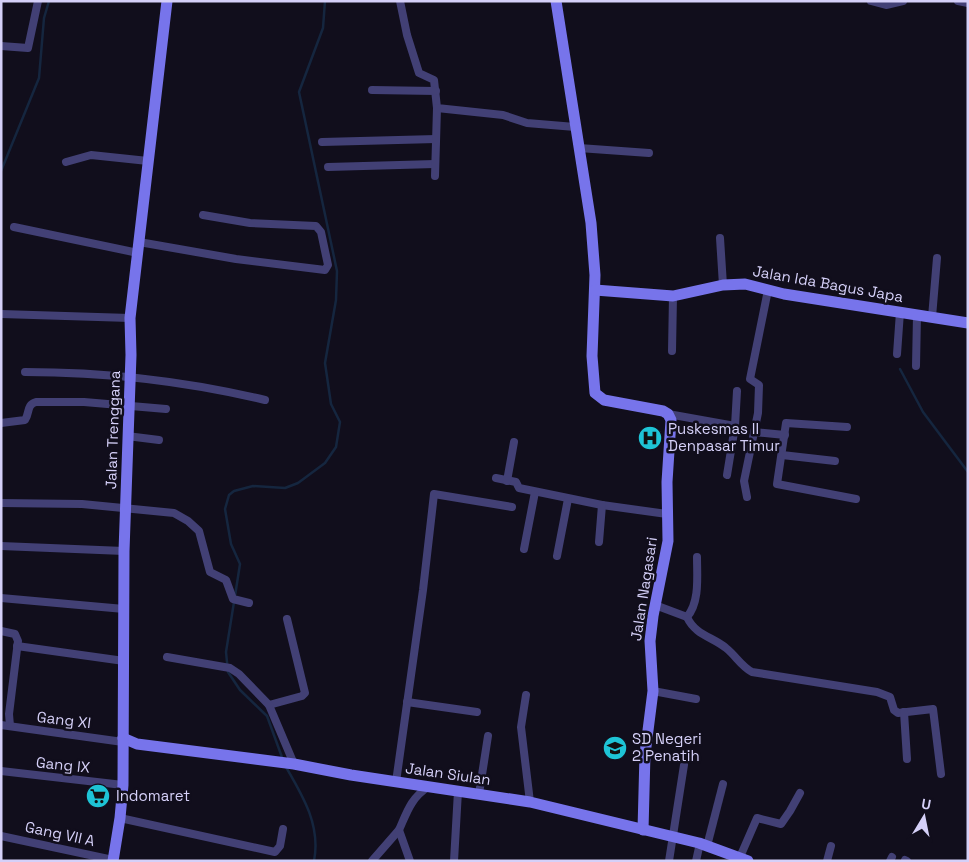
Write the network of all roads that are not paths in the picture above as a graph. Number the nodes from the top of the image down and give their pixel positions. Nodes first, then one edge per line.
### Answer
1 (38, 1) edge
2 (167, 1) edge
3 (400, 1) edge
4 (556, 1) edge
5 (871, 1) edge
6 (903, 1) edge
7 (958, 1) edge
8 (968, 3) edge
9 (1, 46) edge
10 (372, 90) dead end
11 (436, 91) junction
12 (437, 108) junction
13 (575, 127) junction
14 (436, 139) junction
15 (322, 142) dead end
16 (579, 148) junction
17 (649, 153) dead end
18 (148, 161) junction
19 (66, 162) dead end
20 (435, 164) junction
21 (328, 167) dead end
22 (435, 176) dead end
23 (202, 215) dead end
24 (14, 227) dead end
25 (720, 238) dead end
26 (138, 248) junction
27 (937, 258) dead end
28 (724, 286) junction
29 (594, 290) junction
30 (768, 290) junction
31 (673, 296) junction
32 (900, 312) junction
33 (1, 314) edge
34 (917, 315) junction
35 (932, 317) junction
36 (130, 318) junction
37 (968, 323) edge
38 (672, 351) dead end
39 (897, 354) dead end
40 (916, 366) dead end
41 (25, 372) dead end
42 (130, 376) junction
43 (738, 391) dead end
44 (265, 400) dead end
45 (129, 406) junction
46 (166, 409) dead end
47 (668, 414) junction
48 (1, 423) edge
49 (734, 426) junction
50 (847, 427) dead end
51 (754, 432) junction
52 (785, 435) junction
53 (127, 436) junction
54 (159, 440) dead end
55 (514, 442) dead end
56 (782, 454) junction
57 (835, 461) dead end
58 (727, 474) dead end
59 (496, 478) dead end
60 (507, 481) junction
61 (535, 492) junction
62 (747, 497) dead end
63 (568, 499) junction
64 (856, 499) dead end
65 (1, 503) edge
66 (602, 505) junction
67 (512, 507) dead end
68 (126, 508) junction
69 (667, 514) junction
70 (599, 542) dead end
71 (1, 546) edge
72 (524, 549) dead end
73 (124, 551) junction
74 (557, 556) dead end
75 (697, 557) dead end
76 (1, 598) edge
77 (249, 603) dead end
78 (655, 604) junction
79 (124, 609) junction
80 (687, 618) junction
81 (287, 619) dead end
82 (1, 632) edge
83 (17, 646) junction
84 (167, 657) dead end
85 (124, 661) junction
86 (653, 691) junction
87 (526, 695) dead end
88 (696, 699) dead end
89 (407, 702) junction
90 (269, 705) junction
91 (476, 712) dead end
92 (904, 712) junction
93 (1, 725) edge
94 (10, 726) junction
95 (488, 736) dead end
96 (123, 742) junction
97 (907, 759) dead end
98 (283, 762) junction
99 (684, 765) dead end
100 (1, 771) edge
101 (941, 774) dead end
102 (399, 782) junction
103 (122, 784) junction
104 (723, 784) dead end
105 (424, 786) junction
106 (458, 791) junction
107 (800, 793) dead end
108 (479, 794) junction
109 (530, 802) junction
110 (120, 818) junction
111 (283, 829) dead end
112 (400, 830) junction
113 (643, 830) junction
114 (1, 836) edge
115 (674, 838) junction
116 (704, 845) junction
117 (831, 846) dead end
118 (744, 859) edge
119 (113, 860) edge
120 (372, 861) edge
121 (410, 861) edge
122 (454, 861) edge
123 (669, 861) edge
124 (696, 861) edge
125 (827, 861) edge

1 - 9 street
2 - 18 street, Jalan Trenggana
3 - 11 street
4 - 13 street
5 - 6 street
7 - 8 street
10 - 11 street
11 - 12 street
12 - 13 street
12 - 14 street
13 - 16 street
14 - 15 street
14 - 20 street
16 - 17 street
16 - 29 street
18 - 19 street
18 - 26 street, Jalan Trenggana
20 - 21 street
20 - 22 street
23 - 26 street
24 - 26 street
25 - 28 street
26 - 36 street, Jalan Trenggana
27 - 35 street
28 - 30 street, Jalan Ida Bagus Japa
28 - 31 street, Jalan Ida Bagus Japa
29 - 31 street, Jalan Ida Bagus Japa
29 - 47 street
30 - 32 street, Jalan Ida Bagus Japa
30 - 51 street
31 - 38 street
32 - 34 street, Jalan Ida Bagus Japa
32 - 39 street
33 - 36 street
34 - 35 street, Jalan Ida Bagus Japa
34 - 40 street
35 - 37 street, Jalan Ida Bagus Japa
36 - 42 street, Jalan Trenggana
41 - 42 street
42 - 44 street
42 - 45 street, Jalan Trenggana
43 - 49 street
45 - 46 street
45 - 48 street
45 - 53 street, Jalan Trenggana
47 - 49 street
47 - 69 street, Jalan Nagasari
49 - 58 street
50 - 52 street
51 - 52 street
51 - 62 street
52 - 56 street
53 - 54 street
53 - 68 street, Jalan Trenggana
55 - 60 street
56 - 57 street
56 - 64 street
59 - 60 street
60 - 61 street
61 - 63 street
61 - 72 street
63 - 66 street
63 - 74 street
65 - 68 street
66 - 69 street
66 - 70 street
67 - 89 street
68 - 73 street, Jalan Trenggana
68 - 77 street
69 - 78 street, Jalan Nagasari
71 - 73 street
73 - 79 street, Jalan Trenggana
75 - 80 street
76 - 79 street
78 - 80 street
78 - 86 street, Jalan Nagasari
79 - 85 street, Jalan Trenggana
80 - 92 street
81 - 90 street
82 - 83 street
83 - 85 street
83 - 94 street
84 - 90 street
85 - 96 street, Jalan Trenggana
86 - 88 street
86 - 113 street, Jalan Nagasari
87 - 109 street
89 - 91 street
89 - 102 street
90 - 98 street
92 - 97 street
92 - 101 street
93 - 94 street, Gang XI
94 - 96 street, Gang XI
95 - 108 street
96 - 98 street, Jalan Siulan
96 - 103 street, Jalan Trenggana
98 - 102 street, Jalan Siulan
99 - 115 street
100 - 103 street, Gang IX
102 - 105 street, Jalan Siulan
103 - 110 street, Jalan Trenggana
104 - 116 street
105 - 106 street, Jalan Siulan
105 - 112 street
106 - 108 street, Jalan Siulan
106 - 122 street
107 - 118 street
108 - 109 street, Jalan Siulan
109 - 113 street, Jalan Siulan
110 - 111 street
110 - 119 street, Jalan Trenggana
112 - 120 street
112 - 121 street
113 - 115 street, Jalan Siulan
114 - 119 street, Gang VII A
115 - 116 street, Jalan Siulan
115 - 123 street
116 - 118 street, Jalan Siulan
116 - 124 street
117 - 125 street

